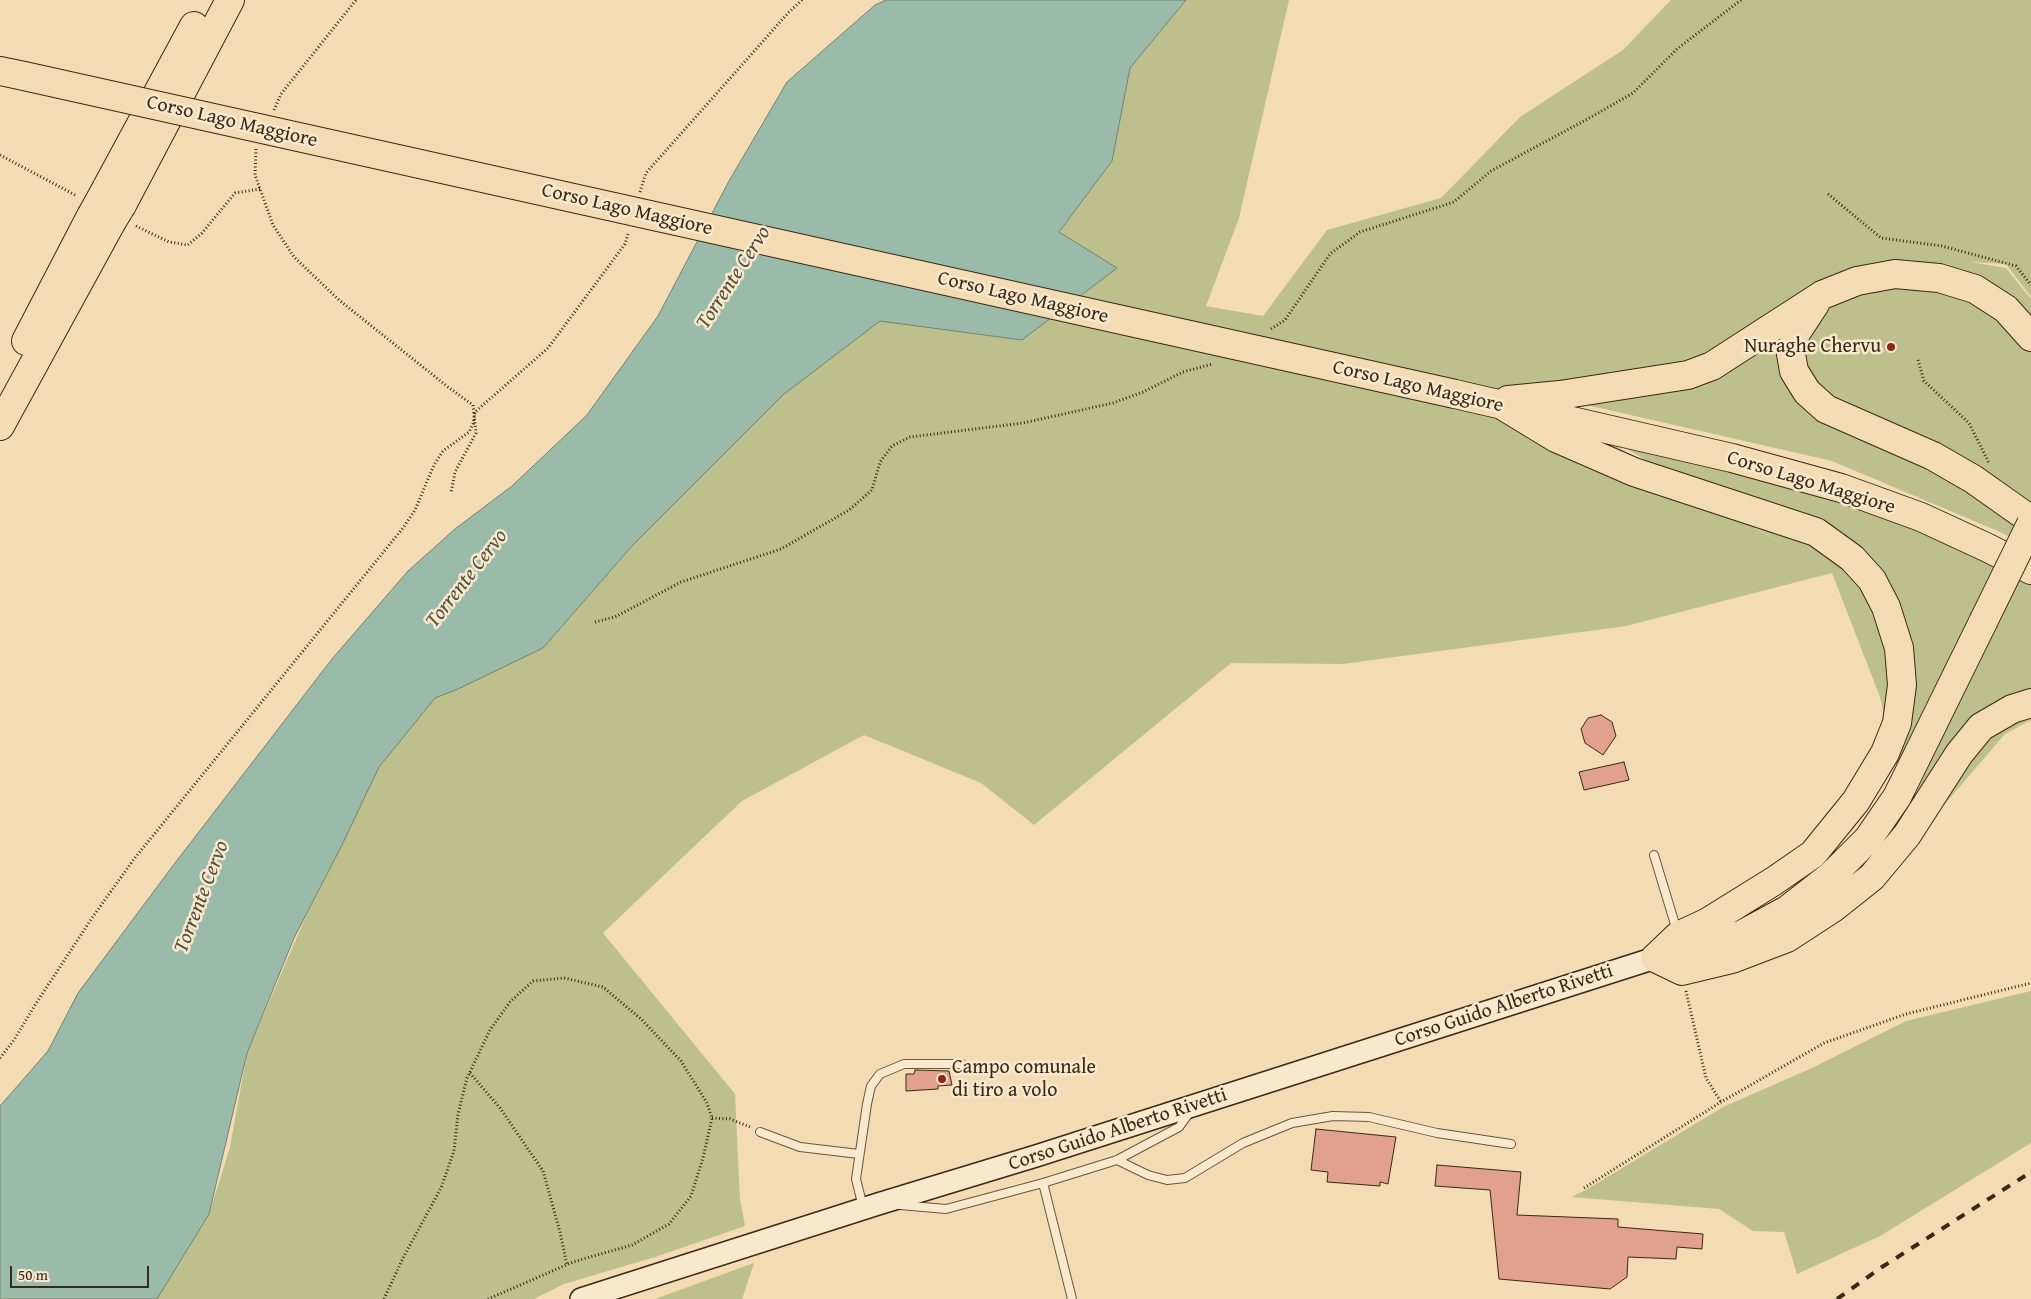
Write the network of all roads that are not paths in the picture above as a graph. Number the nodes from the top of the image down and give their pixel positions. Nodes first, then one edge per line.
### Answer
1 (208, 0) edge
2 (230, 0) edge
3 (0, 70) edge
4 (108, 208) junction
5 (1822, 295) junction
6 (2031, 337) edge
7 (0, 388) edge
8 (1494, 404) junction
9 (0, 426) edge
10 (2031, 522) edge
11 (2031, 570) edge
12 (2031, 703) edge
13 (1654, 855) dead end
14 (1678, 936) junction
15 (1655, 958) junction
16 (962, 1064) dead end
17 (1195, 1105) junction
18 (760, 1132) road end
19 (1511, 1144) dead end
20 (859, 1154) junction
21 (1116, 1160) junction
22 (1043, 1183) junction
23 (870, 1206) junction
24 (581, 1299) edge
25 (1072, 1299) edge

1 - 4 highway
2 - 4 highway
3 - 8 highway, Corso Lago Maggiore, bridge
4 - 7 highway
4 - 9 highway
5 - 6 highway
5 - 8 highway
5 - 10 highway
8 - 11 highway, Corso Lago Maggiore
8 - 14 highway
10 - 15 highway, bridge
12 - 15 highway
13 - 14 lane
14 - 15 highway
15 - 17 main road, Corso Guido Alberto Rivetti
16 - 20 lane
17 - 21 lane
17 - 23 main road, Corso Guido Alberto Rivetti
18 - 20 lane
19 - 21 lane
20 - 23 lane
21 - 22 lane
22 - 23 lane
22 - 25 lane
23 - 24 main road, Corso Guido Alberto Rivetti

